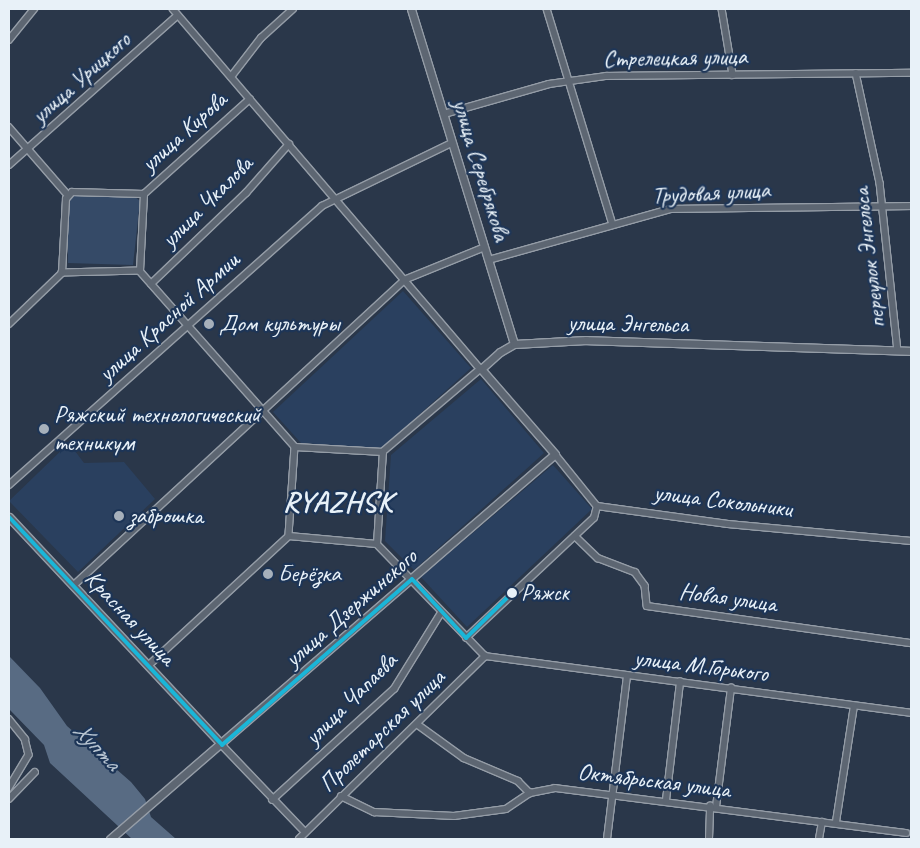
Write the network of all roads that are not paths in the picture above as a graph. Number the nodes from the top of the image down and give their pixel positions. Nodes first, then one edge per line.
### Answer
1 (34, 9) edge
2 (173, 9) edge
3 (293, 9) edge
4 (411, 9) edge
5 (547, 9) edge
6 (722, 9) edge
7 (177, 16) junction
8 (9, 40) edge
9 (911, 72) edge
10 (856, 73) junction
11 (733, 75) junction
12 (231, 77) junction
13 (572, 80) junction
14 (250, 99) junction
15 (444, 114) junction
16 (9, 127) edge
17 (452, 142) junction
18 (289, 144) junction
19 (30, 150) junction
20 (9, 165) edge
21 (67, 194) junction
22 (144, 194) junction
23 (334, 198) junction
24 (883, 206) junction
25 (911, 206) edge
26 (612, 222) junction
27 (485, 247) junction
28 (489, 260) junction
29 (140, 271) junction
30 (62, 273) junction
31 (404, 280) junction
32 (150, 284) junction
33 (9, 324) edge
34 (187, 326) junction
35 (514, 344) junction
36 (898, 351) junction
37 (911, 351) edge
38 (481, 369) junction
39 (262, 412) junction
40 (295, 447) junction
41 (383, 452) junction
42 (555, 454) junction
43 (9, 485) edge
44 (598, 506) junction
45 (9, 517) edge
46 (289, 536) junction
47 (575, 536) junction
48 (911, 541) edge
49 (377, 544) junction
50 (412, 579) junction
51 (74, 585) junction
52 (441, 613) junction
53 (466, 638) junction
54 (911, 643) edge
55 (486, 656) junction
56 (149, 665) junction
57 (627, 676) junction
58 (680, 682) junction
59 (731, 688) junction
60 (854, 706) junction
61 (911, 713) edge
62 (9, 719) edge
63 (417, 724) junction
64 (222, 745) junction
65 (35, 772) dead end
66 (9, 788) edge
67 (530, 793) junction
68 (614, 795) junction
69 (341, 796) junction
70 (9, 799) edge
71 (272, 800) junction
72 (666, 800) junction
73 (713, 807) junction
74 (822, 822) junction
75 (836, 822) junction
76 (305, 832) junction
77 (906, 833) dead end
78 (110, 839) edge
79 (299, 839) edge
80 (607, 839) edge
81 (709, 839) edge
82 (819, 839) edge

1 - 8 street
2 - 7 street
3 - 12 street
4 - 15 main road, улица Серебрякова
5 - 13 street
6 - 11 street
7 - 12 street
7 - 19 street, улица Урицкого
9 - 10 street, Стрелецкая улица
10 - 11 street, Стрелецкая улица
10 - 24 street, переулок Энгельса
11 - 13 street, Стрелецкая улица
12 - 14 street
13 - 15 street, Стрелецкая улица
13 - 26 street
14 - 18 street
14 - 22 street, улица Кирова
15 - 17 main road, улица Серебрякова
16 - 19 street
17 - 23 street, улица Красной Армии
17 - 27 main road, улица Серебрякова
18 - 23 street
18 - 32 street, улица Чкалова
19 - 20 street, улица Урицкого
19 - 21 street
21 - 22 street
21 - 30 street
22 - 29 street
23 - 31 street
23 - 34 street, улица Красной Армии
24 - 25 street, Трудовая улица
24 - 26 street, Трудовая улица
24 - 36 street, переулок Энгельса
26 - 28 street, Трудовая улица
27 - 28 main road, улица Серебрякова
27 - 31 street
28 - 35 main road, улица Серебрякова
29 - 30 street
29 - 32 street
30 - 33 street
31 - 38 street
31 - 39 street
32 - 34 street
34 - 39 street
34 - 43 street, улица Красной Армии
35 - 36 main road, улица Энгельса
35 - 38 main road
36 - 37 main road, улица Энгельса
38 - 41 street
38 - 42 main road
39 - 40 street
39 - 51 street
40 - 41 street
40 - 46 street
41 - 49 street
42 - 44 street
42 - 50 main road, улица Дзержинского
44 - 47 street
44 - 48 street, улица Сокольники
45 - 51 main road, Красная улица
46 - 49 street
46 - 56 street
47 - 53 street
47 - 54 street, Новая улица
49 - 50 street
50 - 52 street
50 - 64 main road, улица Дзержинского
51 - 56 main road, Красная улица
52 - 53 street
52 - 71 street, улица Чапаева
53 - 55 street
55 - 57 street, улица М.Горького
55 - 63 street, Пролетарская улица
56 - 64 main road, Красная улица
57 - 58 street, улица М.Горького
57 - 68 street
58 - 59 street, улица М.Горького
58 - 72 street
59 - 60 street, улица М.Горького
59 - 73 street
60 - 61 street, улица М.Горького
60 - 75 street
62 - 66 street
63 - 67 street
63 - 69 street, Пролетарская улица
64 - 71 street
64 - 78 main road, улица Дзержинского
65 - 70 street
67 - 68 street, Октябрьская улица
67 - 69 street
68 - 72 street, Октябрьская улица
68 - 80 street
69 - 76 street, Пролетарская улица
71 - 76 street
72 - 73 street, Октябрьская улица
73 - 74 street, Октябрьская улица
73 - 81 street
74 - 75 street, Октябрьская улица
74 - 82 street
75 - 77 street, Октябрьская улица
76 - 79 street, Пролетарская улица

